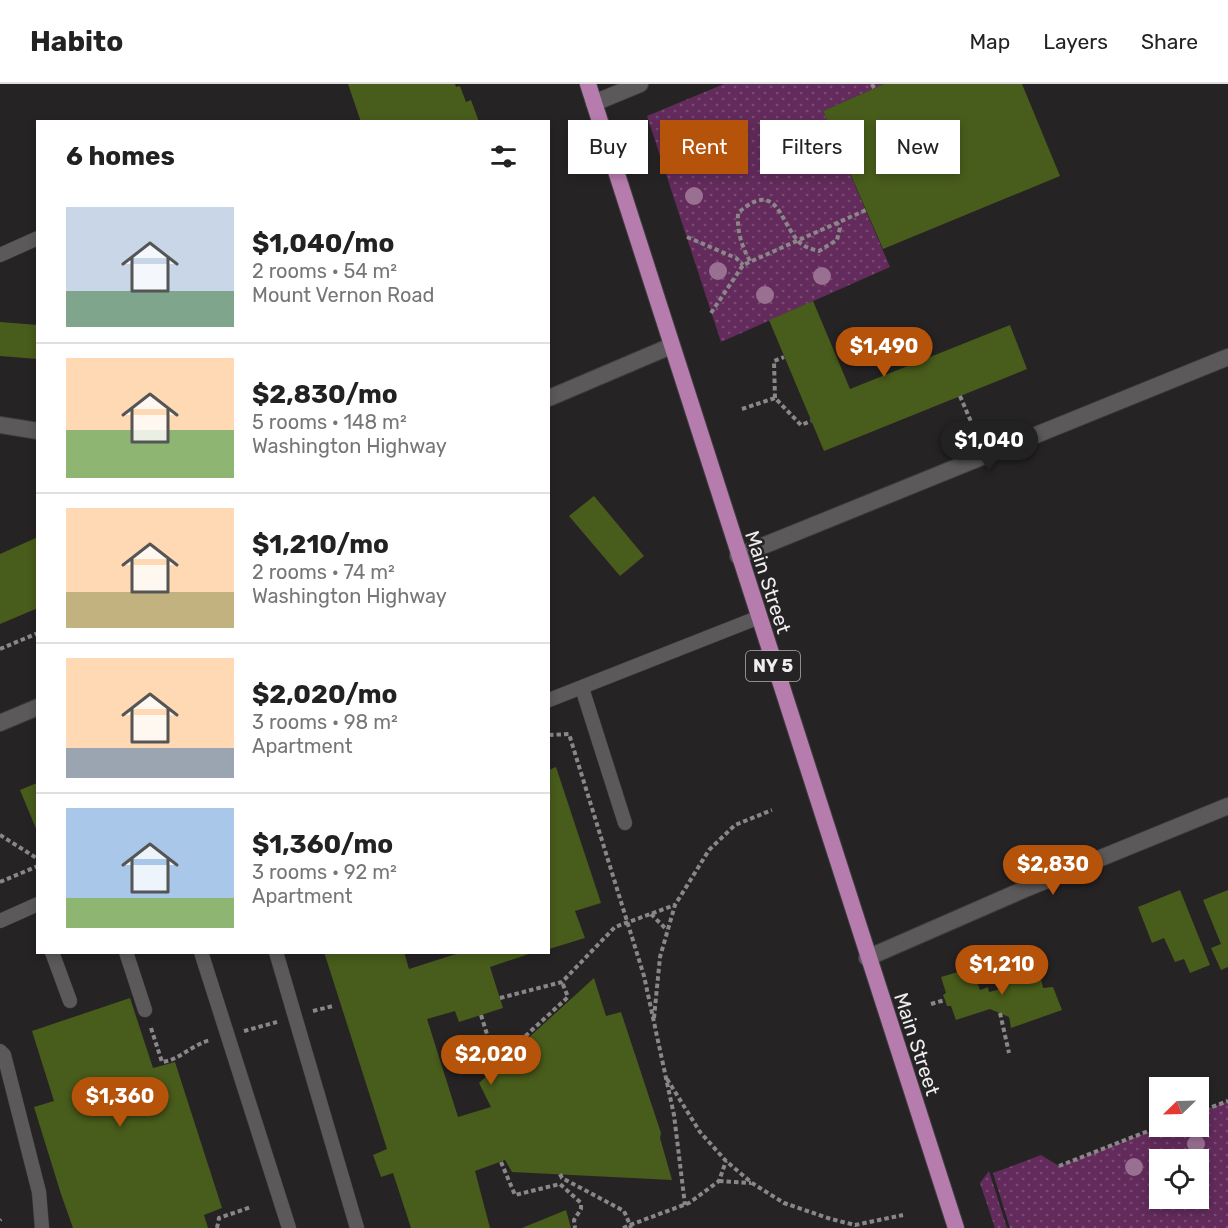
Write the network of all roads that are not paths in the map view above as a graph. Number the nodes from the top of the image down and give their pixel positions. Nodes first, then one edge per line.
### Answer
1 (588, 84) edge
2 (640, 84) edge
3 (594, 103) junction
4 (36, 238) edge
5 (0, 255) edge
6 (671, 346) junction
7 (1228, 357) edge
8 (550, 398) edge
9 (0, 425) edge
10 (36, 431) edge
11 (738, 556) junction
12 (758, 618) junction
13 (582, 688) junction
14 (550, 699) edge
15 (36, 708) edge
16 (0, 723) edge
17 (1228, 806) edge
18 (625, 823) dead end
19 (36, 908) edge
20 (0, 921) edge
21 (53, 954) edge
22 (127, 954) edge
23 (202, 954) edge
24 (277, 954) edge
25 (867, 958) junction
26 (70, 1001) dead end
27 (145, 1010) road end
28 (0, 1051) edge
29 (42, 1228) edge
30 (290, 1228) edge
31 (357, 1228) edge
32 (956, 1228) edge

1 - 3 main road, Main Street / NY 5
2 - 3 street
3 - 6 main road, Main Street / NY 5
4 - 5 lane
6 - 8 street
6 - 11 main road, Main Street / NY 5
7 - 11 street
9 - 10 street
11 - 12 main road, Main Street / NY 5
12 - 13 lane
12 - 25 main road, Main Street / NY 5
13 - 14 lane
13 - 18 lane
15 - 16 street
17 - 25 street
19 - 20 lane
21 - 26 lane
22 - 27 lane
23 - 30 lane
24 - 31 lane
25 - 32 main road, Main Street / NY 5
28 - 29 lane

